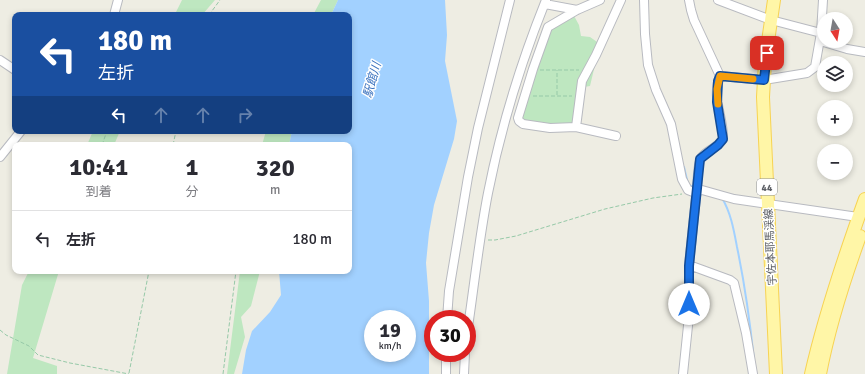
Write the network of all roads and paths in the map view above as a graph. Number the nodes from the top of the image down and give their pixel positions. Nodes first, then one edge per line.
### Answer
1 (118, 0) edge
2 (220, 0) edge
3 (510, 0) edge
4 (600, 0) edge
5 (621, 0) edge
6 (644, 0) edge
7 (689, 0) edge
8 (718, 0) edge
9 (774, 0) edge
10 (823, 0) edge
11 (546, 2) edge
12 (577, 10) junction
13 (115, 12) edge
14 (211, 12) edge
15 (822, 12) edge
16 (771, 20) junction
17 (817, 36) edge
18 (819, 48) edge
19 (845, 48) edge
20 (865, 52) edge
21 (0, 60) edge
22 (12, 68) edge
23 (533, 69) junction
24 (557, 70) junction
25 (588, 71) junction
26 (720, 76) junction
27 (764, 80) junction
28 (524, 96) junction
29 (557, 96) junction
30 (580, 96) junction
31 (576, 127) junction
32 (18, 134) edge
33 (616, 136) dead end
34 (0, 156) edge
35 (694, 191) junction
36 (865, 199) edge
37 (768, 204) junction
38 (862, 220) edge
39 (481, 240) junction
40 (689, 266) junction
41 (148, 274) edge
42 (236, 274) edge
43 (448, 310) edge
44 (471, 310) edge
45 (0, 330) edge
46 (446, 362) edge
47 (465, 362) edge
48 (129, 374) edge
49 (223, 374) edge
50 (446, 374) edge
51 (464, 374) edge
52 (683, 374) edge
53 (753, 374) edge
54 (776, 374) edge
55 (811, 374) edge
56 (820, 374) edge

1 - 13 street
2 - 14 path
3 - 43 street
4 - 12 street
5 - 25 street
6 - 35 street
7 - 26 street
8 - 16 street
9 - 16 main road, 宇佐本耶馬渓線 / 44
10 - 15 street
11 - 12 street
11 - 39 street
12 - 23 street
16 - 17 street
16 - 27 main road, 宇佐本耶馬渓線 / 44
18 - 27 street
19 - 20 street
21 - 22 street
23 - 24 path
23 - 28 street
24 - 25 path
24 - 29 path
25 - 30 street
26 - 27 street
26 - 35 street
27 - 37 main road, 宇佐本耶馬渓線 / 44
28 - 29 path
28 - 31 street
29 - 30 path
30 - 31 street
31 - 33 street
32 - 34 street
35 - 37 street
35 - 39 path
35 - 40 street
36 - 38 main road
37 - 38 street
37 - 54 main road, 宇佐本耶馬渓線 / 44
38 - 55 main road
38 - 56 main road
39 - 44 street
40 - 52 street
40 - 53 street
41 - 48 path
42 - 49 path
45 - 48 path
46 - 50 street
47 - 51 street

